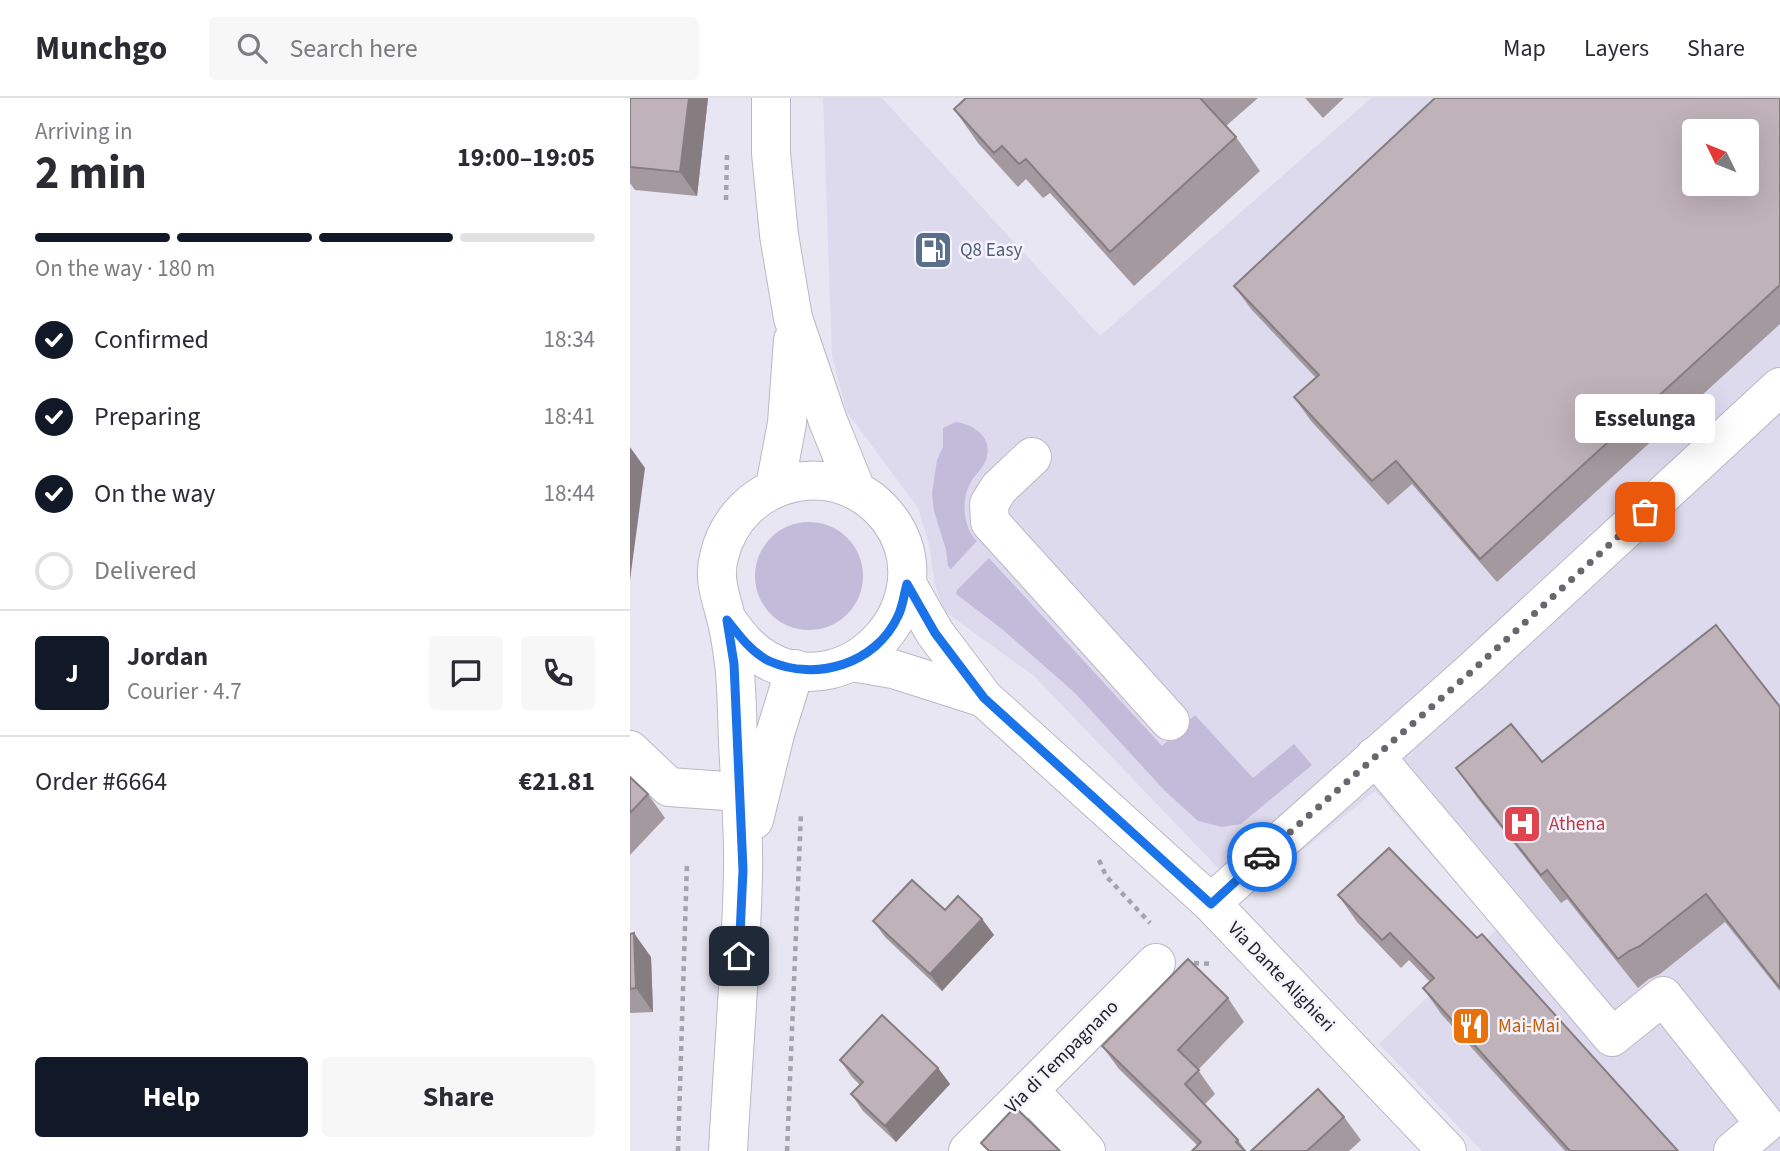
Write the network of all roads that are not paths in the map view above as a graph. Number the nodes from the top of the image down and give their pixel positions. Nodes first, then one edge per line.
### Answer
1 (771, 98) edge
2 (793, 318) junction
3 (1780, 387) edge
4 (1032, 457) dead end
5 (775, 487) junction
6 (856, 490) junction
7 (907, 584) junction
8 (727, 620) junction
9 (852, 662) junction
10 (795, 670) junction
11 (984, 698) junction
12 (1170, 721) dead end
13 (630, 750) edge
14 (1375, 757) junction
15 (740, 792) junction
16 (743, 870) junction
17 (1211, 904) junction
18 (1165, 950) road end
19 (1029, 1090) junction
20 (728, 1151) edge
21 (968, 1151) edge
22 (1086, 1151) edge
23 (1447, 1151) edge
24 (1733, 1151) edge

1 - 2 main road
2 - 5 main road
2 - 6 main road
3 - 14 main road
4 - 12 main road
5 - 6 main road
5 - 8 main road
6 - 7 main road
7 - 9 main road
7 - 11 main road, Via Dante Alighieri
8 - 10 main road
8 - 15 main road
9 - 10 main road
9 - 11 main road, Via Dante Alighieri
10 - 16 main road
11 - 17 main road, Via Dante Alighieri
13 - 15 main road
14 - 17 main road
14 - 24 main road
15 - 16 main road
16 - 20 main road
17 - 23 main road, Via Dante Alighieri
18 - 19 main road, Via di Tempagnano
19 - 21 main road, Via di Tempagnano
19 - 22 main road

